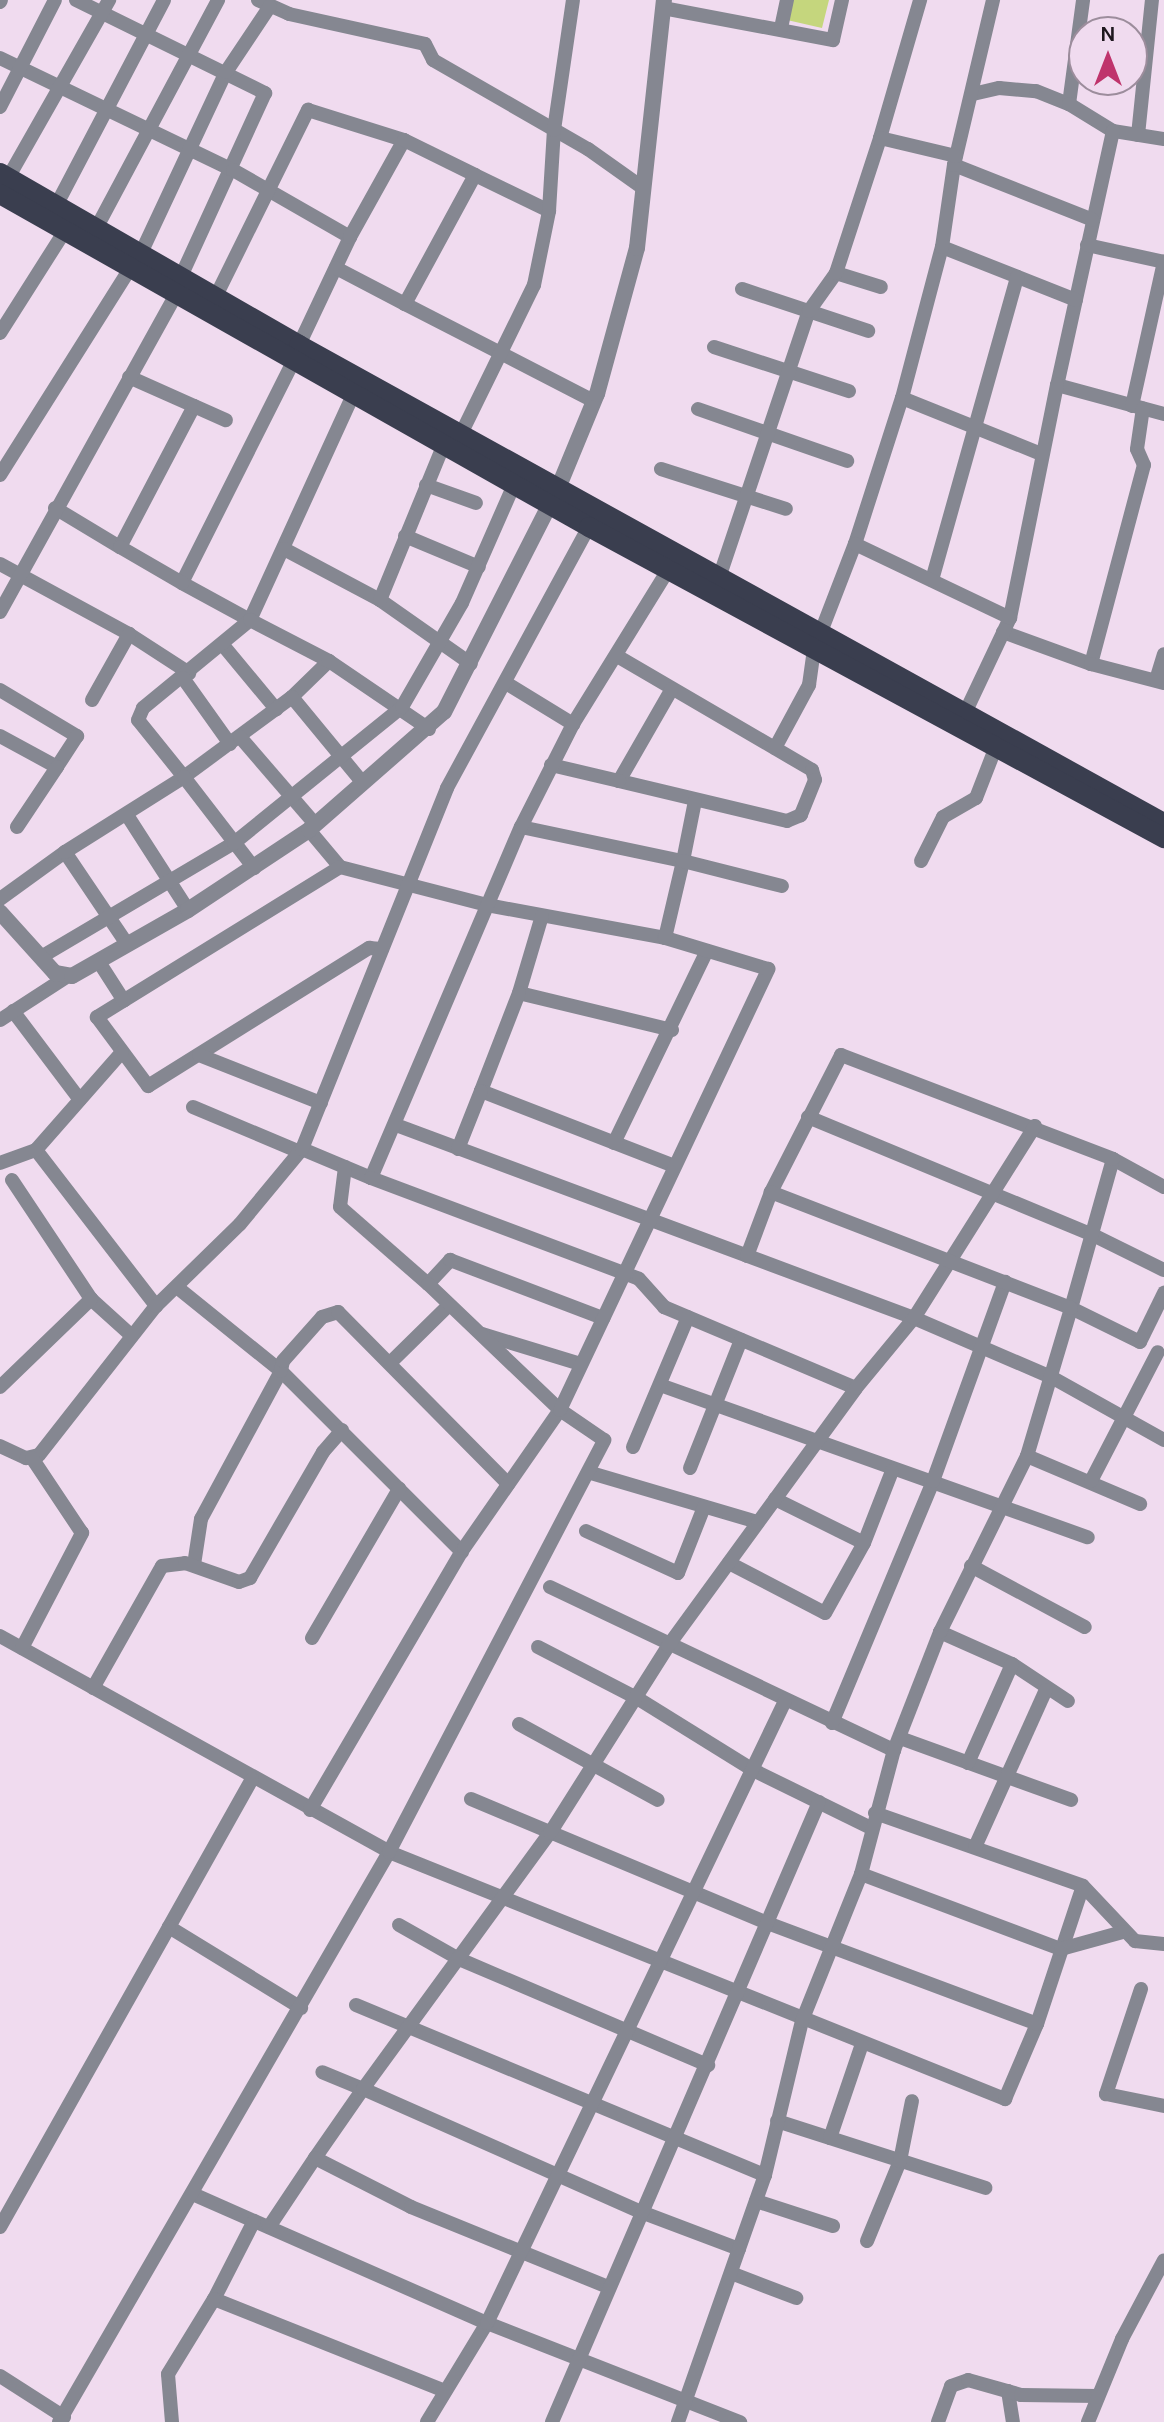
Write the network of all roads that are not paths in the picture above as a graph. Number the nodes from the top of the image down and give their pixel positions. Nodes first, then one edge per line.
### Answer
1 (55, 0) edge
2 (76, 0) edge
3 (164, 0) edge
4 (218, 0) edge
5 (573, 0) edge
6 (787, 0) edge
7 (842, 0) edge
8 (920, 0) edge
9 (993, 0) edge
10 (1083, 0) edge
11 (1152, 0) edge
12 (264, 3) edge
13 (664, 4) edge
14 (106, 6) edge
15 (781, 28) junction
16 (148, 33) junction
17 (186, 52) junction
18 (0, 58) edge
19 (21, 68) junction
20 (226, 72) junction
21 (59, 88) junction
22 (973, 94) junction
23 (1069, 104) junction
24 (0, 107) edge
25 (106, 112) junction
26 (554, 130) junction
27 (148, 131) junction
28 (1113, 131) junction
29 (1138, 135) junction
30 (880, 138) junction
31 (1164, 139) edge
32 (404, 140) junction
33 (188, 152) junction
34 (955, 160) junction
35 (233, 170) junction
36 (475, 175) junction
37 (640, 186) junction
38 (2, 187) edge
39 (271, 192) junction
40 (58, 202) junction
41 (549, 211) junction
42 (1093, 220) junction
43 (98, 225) junction
44 (64, 232) junction
45 (350, 237) junction
46 (1087, 245) junction
47 (942, 247) junction
48 (142, 251) junction
49 (1164, 262) edge
50 (336, 268) junction
51 (129, 270) junction
52 (836, 273) junction
53 (1017, 277) junction
54 (881, 287) dead end
55 (177, 288) junction
56 (742, 289) dead end
57 (216, 296) junction
58 (1076, 300) junction
59 (405, 304) junction
60 (809, 311) junction
61 (868, 331) dead end
62 (0, 333) edge
63 (714, 347) dead end
64 (296, 353) junction
65 (501, 353) junction
66 (791, 371) junction
67 (129, 377) junction
68 (1057, 385) junction
69 (849, 391) dead end
70 (353, 395) junction
71 (902, 398) junction
72 (594, 401) junction
73 (194, 406) junction
74 (1138, 407) junction
75 (698, 409) dead end
76 (1164, 414) edge
77 (226, 420) dead end
78 (978, 429) junction
79 (770, 436) junction
80 (452, 439) junction
81 (1041, 454) junction
82 (847, 461) dead end
83 (661, 469) dead end
84 (518, 474) junction
85 (0, 475) edge
86 (426, 485) junction
87 (554, 494) junction
88 (750, 497) junction
89 (476, 503) dead end
90 (55, 508) junction
91 (786, 509) dead end
92 (589, 527) junction
93 (405, 536) junction
94 (855, 544) junction
95 (120, 547) junction
96 (284, 549) junction
97 (0, 564) edge
98 (479, 567) junction
99 (668, 570) junction
100 (19, 575) junction
101 (720, 575) junction
102 (932, 580) junction
103 (182, 583) junction
104 (380, 600) junction
105 (0, 612) edge
106 (250, 620) junction
107 (1006, 625) junction
108 (129, 634) junction
109 (441, 642) junction
110 (819, 642) junction
111 (222, 644) junction
112 (1164, 654) edge
113 (617, 656) junction
114 (329, 661) junction
115 (471, 664) junction
116 (1091, 664) junction
117 (186, 676) junction
118 (1160, 681) edge
119 (506, 683) junction
120 (672, 689) junction
121 (0, 690) edge
122 (292, 697) junction
123 (92, 700) dead end
124 (402, 707) junction
125 (276, 709) junction
126 (966, 711) junction
127 (573, 724) junction
128 (429, 729) junction
129 (0, 737) edge
130 (235, 741) junction
131 (775, 748) junction
132 (995, 749) junction
133 (343, 758) junction
134 (551, 765) junction
135 (57, 767) junction
136 (184, 777) junction
137 (619, 781) junction
138 (362, 782) junction
139 (291, 801) junction
140 (695, 801) junction
141 (127, 815) junction
142 (1164, 823) edge
143 (17, 827) dead end
144 (312, 827) junction
145 (521, 827) junction
146 (1164, 838) edge
147 (234, 843) junction
148 (65, 852) junction
149 (683, 861) junction
150 (921, 861) dead end
151 (340, 867) junction
152 (254, 868) junction
153 (407, 881) junction
154 (171, 883) junction
155 (782, 886) dead end
156 (0, 899) edge
157 (487, 905) junction
158 (188, 910) junction
159 (0, 912) edge
160 (542, 916) junction
161 (110, 918) junction
162 (665, 938) junction
163 (127, 944) junction
164 (382, 949) junction
165 (707, 951) junction
166 (41, 957) junction
167 (99, 962) junction
168 (65, 978) junction
169 (519, 993) junction
170 (124, 1001) junction
171 (13, 1011) junction
172 (0, 1020) edge
173 (672, 1030) junction
174 (122, 1052) junction
175 (199, 1055) junction
176 (481, 1091) junction
177 (80, 1100) junction
178 (321, 1103) junction
179 (193, 1107) dead end
180 (808, 1117) junction
181 (396, 1125) junction
182 (1035, 1126) junction
183 (614, 1143) junction
184 (458, 1149) junction
185 (36, 1150) junction
186 (301, 1151) junction
187 (1113, 1159) junction
188 (0, 1163) edge
189 (674, 1166) junction
190 (345, 1167) junction
191 (371, 1178) junction
192 (12, 1180) dead end
193 (1164, 1187) edge
194 (771, 1192) junction
195 (996, 1195) junction
196 (647, 1222) junction
197 (1091, 1234) junction
198 (747, 1256) junction
199 (947, 1260) junction
200 (1164, 1270) edge
201 (623, 1274) junction
202 (1005, 1282) junction
203 (428, 1284) junction
204 (178, 1288) junction
205 (1164, 1293) edge
206 (91, 1299) junction
207 (449, 1305) junction
208 (156, 1306) junction
209 (1071, 1308) junction
210 (688, 1317) junction
211 (603, 1318) junction
212 (914, 1318) junction
213 (478, 1332) junction
214 (132, 1336) junction
215 (741, 1340) junction
216 (1140, 1342) junction
217 (979, 1349) junction
218 (1161, 1354) edge
219 (391, 1362) junction
220 (581, 1364) junction
221 (281, 1371) junction
222 (1053, 1378) junction
223 (660, 1385) junction
224 (0, 1387) edge
225 (856, 1388) junction
226 (714, 1407) junction
227 (560, 1410) junction
228 (1123, 1414) junction
229 (342, 1430) junction
230 (1164, 1440) edge
231 (815, 1444) junction
232 (0, 1446) edge
233 (633, 1447) dead end
234 (1027, 1456) junction
235 (32, 1458) junction
236 (690, 1468) dead end
237 (892, 1471) junction
238 (591, 1473) junction
239 (933, 1481) junction
240 (1091, 1481) junction
241 (508, 1484) junction
242 (399, 1489) junction
243 (775, 1499) junction
244 (1140, 1504) dead end
245 (998, 1506) junction
246 (704, 1507) junction
247 (758, 1522) junction
248 (586, 1531) dead end
249 (1088, 1537) dead end
250 (864, 1543) junction
251 (462, 1552) junction
252 (729, 1563) junction
253 (194, 1565) junction
254 (971, 1566) junction
255 (550, 1587) dead end
256 (1085, 1627) dead end
257 (940, 1632) junction
258 (0, 1636) edge
259 (312, 1638) dead end
260 (668, 1646) junction
261 (538, 1647) dead end
262 (22, 1648) junction
263 (1012, 1664) junction
264 (93, 1688) junction
265 (1046, 1690) junction
266 (637, 1698) junction
267 (785, 1701) junction
268 (1068, 1701) dead end
269 (832, 1723) junction
270 (519, 1724) dead end
271 (897, 1744) junction
272 (968, 1763) junction
273 (595, 1767) junction
274 (753, 1770) junction
275 (1006, 1777) junction
276 (252, 1779) junction
277 (471, 1799) dead end
278 (658, 1800) dead end
279 (1071, 1800) dead end
280 (819, 1802) junction
281 (310, 1810) junction
282 (875, 1813) junction
283 (871, 1828) junction
284 (550, 1833) junction
285 (975, 1847) junction
286 (389, 1852) junction
287 (861, 1874) junction
288 (1083, 1886) junction
289 (695, 1893) junction
290 (502, 1899) junction
291 (770, 1924) junction
292 (399, 1925) dead end
293 (169, 1927) junction
294 (1123, 1932) junction
295 (1164, 1944) edge
296 (832, 1947) junction
297 (1061, 1949) junction
298 (459, 1959) junction
299 (660, 1965) junction
300 (1141, 1989) dead end
301 (734, 1995) junction
302 (356, 2005) dead end
303 (301, 2008) junction
304 (802, 2021) junction
305 (410, 2023) junction
306 (1037, 2024) junction
307 (625, 2033) junction
308 (862, 2044) junction
309 (708, 2065) junction
310 (322, 2072) dead end
311 (363, 2089) junction
312 (591, 2100) junction
313 (912, 2101) dead end
314 (1164, 2106) edge
315 (777, 2121) junction
316 (830, 2138) junction
317 (675, 2139) junction
318 (315, 2158) junction
319 (900, 2161) junction
320 (557, 2173) junction
321 (765, 2175) junction
322 (986, 2188) dead end
323 (195, 2195) junction
324 (756, 2201) junction
325 (641, 2212) junction
326 (254, 2221) junction
327 (833, 2226) dead end
328 (0, 2227) edge
329 (269, 2227) junction
330 (867, 2241) dead end
331 (739, 2249) junction
332 (519, 2253) junction
333 (1164, 2260) edge
334 (731, 2273) junction
335 (606, 2286) junction
336 (796, 2298) dead end
337 (214, 2299) junction
338 (487, 2323) junction
339 (577, 2357) junction
340 (0, 2376) edge
341 (443, 2390) junction
342 (1008, 2391) junction
343 (1098, 2396) junction
344 (684, 2404) junction
345 (62, 2419) edge
346 (172, 2422) edge
347 (427, 2422) edge
348 (552, 2422) edge
349 (678, 2422) edge
350 (740, 2422) edge
351 (938, 2422) edge
352 (1013, 2422) edge
353 (1088, 2422) edge

1 - 19 street
2 - 14 street
3 - 16 street
4 - 17 street
5 - 26 street
6 - 15 street
7 - 15 street
8 - 30 street
9 - 22 street
10 - 23 street
11 - 29 street
12 - 20 street
12 - 26 street
13 - 15 street
13 - 37 street
14 - 16 street
14 - 21 street
16 - 17 street
16 - 25 street
17 - 20 street
17 - 27 street
18 - 19 street
19 - 21 street
19 - 24 street
20 - 33 street
20 - 35 street
21 - 25 street
21 - 38 street
22 - 23 street
22 - 34 street
23 - 28 street
25 - 27 street
25 - 40 street
26 - 37 street
26 - 41 street
27 - 33 street
27 - 43 street
28 - 29 street
28 - 42 street
29 - 31 street
30 - 34 street
30 - 52 street
32 - 36 street
32 - 39 street
32 - 45 street
33 - 35 street
33 - 48 street
34 - 42 street
34 - 47 street
35 - 39 street
35 - 55 street
36 - 41 street
36 - 59 street
37 - 72 street
38 - 40 main road
38 - 44 main road
39 - 45 street
39 - 57 street
40 - 43 main road
41 - 65 street
42 - 46 street
43 - 48 main road
44 - 51 main road
44 - 62 street
45 - 50 street
46 - 49 street
46 - 58 street
47 - 53 street
47 - 71 street
48 - 55 main road
49 - 74 street
50 - 59 street
50 - 64 street
51 - 55 main road
51 - 85 street
52 - 54 street
52 - 60 street
53 - 58 street
53 - 78 street
55 - 57 main road
55 - 64 main road
55 - 67 street
56 - 60 street
57 - 64 main road
58 - 68 street
59 - 65 street
60 - 61 street
60 - 66 street
63 - 66 street
64 - 70 main road
64 - 80 main road
64 - 103 street
65 - 72 street
65 - 80 street
66 - 69 street
66 - 79 street
67 - 73 street
67 - 90 street
68 - 74 street
68 - 81 street
70 - 80 main road
70 - 96 street
71 - 78 street
71 - 94 street
72 - 87 street
73 - 77 street
73 - 95 street
74 - 76 street
74 - 116 street
75 - 79 street
78 - 81 street
78 - 102 street
79 - 82 street
79 - 88 street
80 - 84 main road
80 - 86 street
81 - 107 street
83 - 88 street
84 - 87 main road
84 - 98 street
86 - 89 street
86 - 93 street
87 - 92 main road
87 - 101 main road
87 - 115 street
88 - 91 street
88 - 101 street
90 - 95 street
90 - 100 street
92 - 99 main road
92 - 119 street
93 - 98 street
93 - 104 street
94 - 102 street
94 - 110 street
95 - 103 street
96 - 104 street
96 - 106 street
97 - 100 street
98 - 109 street
99 - 110 main road
99 - 113 street
100 - 105 street
100 - 108 street
101 - 110 main road
102 - 107 street
103 - 106 street
104 - 109 street
106 - 111 street
106 - 114 street
107 - 116 street
107 - 126 street
108 - 117 street
108 - 123 street
109 - 115 street
109 - 124 street
110 - 126 main road
110 - 131 street
110 - 132 main road
111 - 117 street
111 - 125 street
112 - 118 street
113 - 120 street
113 - 127 street
114 - 122 street
114 - 124 street
115 - 128 street
116 - 118 street
117 - 130 street
117 - 136 street
119 - 127 street
119 - 153 street
120 - 131 street
120 - 137 street
121 - 135 street
122 - 125 street
122 - 133 street
124 - 128 street
124 - 133 street
125 - 130 street
126 - 142 main road
127 - 134 street
128 - 138 street
129 - 135 street
130 - 136 street
130 - 139 street
131 - 140 street
132 - 146 main road
132 - 150 street
133 - 138 street
133 - 139 street
134 - 137 street
134 - 145 street
135 - 143 street
136 - 141 street
136 - 147 street
137 - 140 street
138 - 144 street
139 - 144 street
139 - 147 street
140 - 149 street
141 - 148 street
141 - 154 street
144 - 151 street
144 - 152 street
145 - 149 street
145 - 157 street
147 - 152 street
147 - 154 street
148 - 156 street
148 - 161 street
149 - 155 street
149 - 162 street
151 - 153 street
151 - 170 street
152 - 158 street
153 - 157 street
153 - 164 street
154 - 158 street
154 - 161 street
157 - 160 street
157 - 181 street
158 - 163 street
159 - 166 street
160 - 162 street
160 - 169 street
161 - 163 street
161 - 166 street
162 - 165 street
163 - 167 street
164 - 175 street
164 - 178 street
165 - 173 street
165 - 189 street
166 - 168 street
167 - 168 street
167 - 170 street
168 - 171 street
169 - 173 street
169 - 176 street
170 - 174 street
171 - 172 street
171 - 177 street
173 - 183 street
174 - 175 street
174 - 177 street
175 - 178 street
176 - 183 street
176 - 184 street
177 - 185 street
178 - 186 street
179 - 186 street
180 - 182 street
180 - 194 street
180 - 195 street
181 - 184 street
181 - 191 street
182 - 187 street
182 - 195 street
183 - 189 street
184 - 196 street
185 - 188 street
185 - 208 street
186 - 190 street
186 - 204 street
187 - 193 street
187 - 197 street
189 - 196 street
190 - 191 street
190 - 203 street
191 - 201 street
192 - 206 street
194 - 198 street
194 - 199 street
195 - 197 street
195 - 199 street
196 - 198 street
196 - 201 street
197 - 200 street
197 - 209 street
198 - 212 street
199 - 202 street
199 - 212 street
201 - 210 street
201 - 211 street
202 - 209 street
202 - 217 street
203 - 207 street
203 - 211 street
204 - 208 street
204 - 221 street
205 - 216 street
206 - 214 street
206 - 224 street
207 - 213 street
207 - 219 street
208 - 214 street
209 - 216 street
209 - 222 street
210 - 215 street
210 - 223 street
211 - 220 street
212 - 217 street
212 - 225 street
213 - 220 street
213 - 227 street
214 - 235 street
215 - 225 street
215 - 226 street
216 - 218 street
217 - 222 street
217 - 239 street
218 - 228 street
219 - 221 street
219 - 241 street
220 - 227 street
221 - 229 street
221 - 253 street
222 - 228 street
222 - 234 street
223 - 226 street
223 - 233 street
225 - 231 street
226 - 231 street
226 - 236 street
227 - 238 street
227 - 241 street
228 - 230 street
228 - 240 street
229 - 242 street
229 - 253 street
231 - 237 street
231 - 243 street
232 - 235 street
234 - 240 street
234 - 245 street
235 - 262 street
237 - 239 street
237 - 250 street
238 - 246 street
238 - 286 street
239 - 245 street
239 - 269 street
240 - 244 street
241 - 251 street
242 - 251 street
242 - 259 street
243 - 247 street
243 - 250 street
245 - 249 street
245 - 254 street
246 - 247 street
246 - 248 street
247 - 252 street
250 - 252 street
251 - 281 street
252 - 260 street
253 - 264 street
254 - 256 street
254 - 257 street
255 - 260 street
257 - 263 street
257 - 271 street
258 - 262 street
260 - 266 street
260 - 267 street
261 - 266 street
262 - 264 street
263 - 265 street
263 - 272 street
264 - 276 street
265 - 268 street
265 - 275 street
266 - 273 street
266 - 274 street
267 - 269 street
267 - 274 street
269 - 271 street
270 - 273 street
271 - 272 street
271 - 282 street
272 - 275 street
273 - 278 street
273 - 284 street
274 - 280 street
274 - 289 street
275 - 279 street
275 - 285 street
276 - 281 street
276 - 293 street
277 - 284 street
280 - 283 street
280 - 291 street
281 - 286 street
282 - 283 street
282 - 285 street
283 - 287 street
284 - 289 street
284 - 290 street
285 - 288 street
286 - 290 street
286 - 303 street
287 - 296 street
287 - 297 street
288 - 294 street
288 - 297 street
289 - 291 street
289 - 299 street
290 - 298 street
290 - 299 street
291 - 296 street
291 - 301 street
292 - 298 street
293 - 303 street
293 - 328 street
294 - 295 street
294 - 297 street
296 - 304 street
296 - 306 street
297 - 306 street
298 - 305 street
298 - 307 street
299 - 301 street
299 - 307 street
300 - 314 street
301 - 304 street
301 - 309 street
302 - 305 street
303 - 323 street
304 - 308 street
304 - 315 street
305 - 311 street
305 - 312 street
306 - 308 street
307 - 309 street
307 - 312 street
308 - 316 street
309 - 317 street
310 - 311 street
311 - 318 street
311 - 320 street
312 - 317 street
312 - 320 street
313 - 319 street
315 - 316 street
315 - 321 street
316 - 319 street
317 - 321 street
317 - 325 street
318 - 329 street
318 - 332 street
319 - 322 street
319 - 330 street
320 - 325 street
320 - 332 street
321 - 324 street
323 - 326 street
323 - 345 street
324 - 327 street
324 - 331 street
325 - 331 street
325 - 335 street
326 - 329 street
326 - 337 street
329 - 338 street
331 - 334 street
332 - 335 street
332 - 338 street
333 - 343 street
334 - 336 street
334 - 344 street
335 - 339 street
337 - 341 street
337 - 346 street
338 - 339 street
338 - 341 street
339 - 344 street
339 - 348 street
340 - 345 street
341 - 347 street
342 - 343 street
342 - 351 street
342 - 352 street
343 - 353 street
344 - 349 street
344 - 350 street

